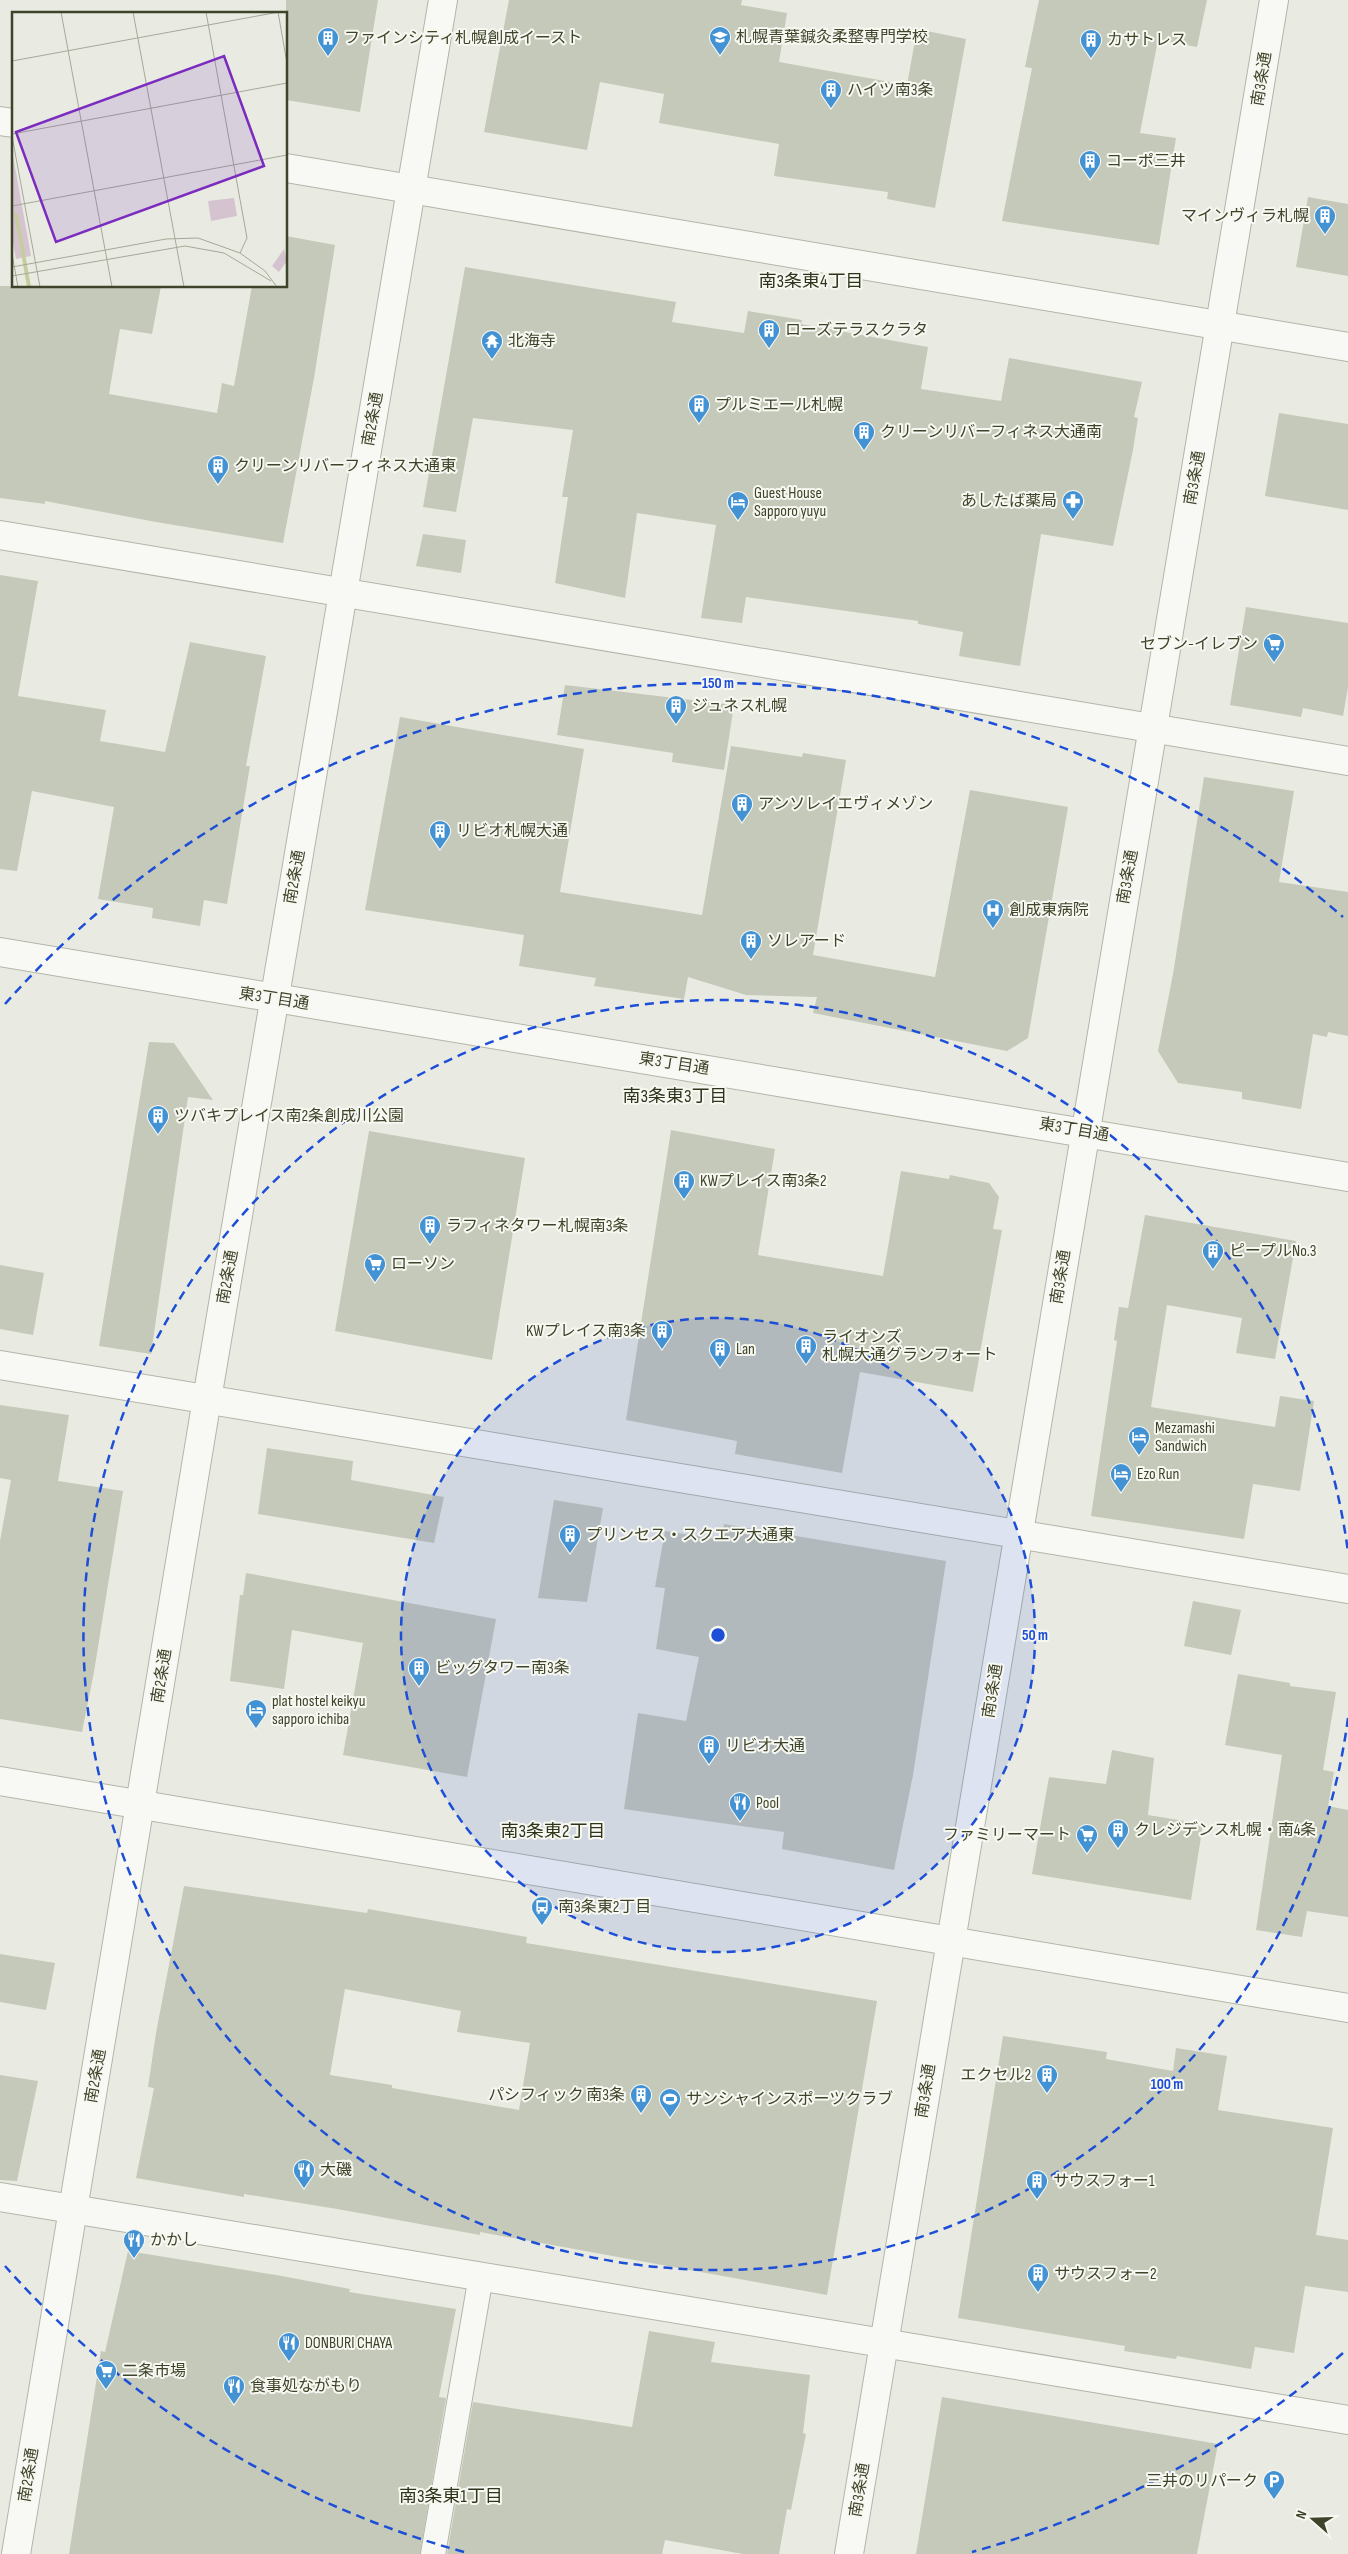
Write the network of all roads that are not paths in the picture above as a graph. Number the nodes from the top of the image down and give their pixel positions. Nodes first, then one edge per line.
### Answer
1 (443, 0) edge
2 (1274, 0) edge
3 (288, 168) edge
4 (412, 189) junction
5 (1222, 325) junction
6 (1348, 347) edge
7 (0, 535) edge
8 (344, 592) junction
9 (1153, 728) junction
10 (1348, 761) edge
11 (0, 952) edge
12 (275, 999) junction
13 (1085, 1132) junction
14 (1348, 1177) edge
15 (0, 1365) edge
16 (207, 1399) junction
17 (1019, 1534) junction
18 (1348, 1590) edge
19 (0, 1781) edge
20 (141, 1805) junction
21 (951, 1942) junction
22 (1348, 2008) edge
23 (0, 2197) edge
24 (73, 2210) junction
25 (481, 2276) junction
26 (884, 2345) junction
27 (1348, 2420) edge
28 (16, 2554) edge
29 (433, 2554) edge
30 (849, 2554) edge

1 - 4 street, 南2条通
2 - 5 street, 南3条通
3 - 4 street
4 - 5 street
4 - 8 street, 南2条通
5 - 6 street
5 - 9 street, 南3条通
7 - 8 street
8 - 9 street
8 - 12 street, 南2条通
9 - 10 street
9 - 13 street, 南3条通
11 - 12 street, 東3丁目通
12 - 13 street, 東3丁目通
12 - 16 street, 南2条通
13 - 14 street, 東3丁目通
13 - 17 street, 南3条通
15 - 16 street
16 - 17 street
16 - 20 street, 南2条通
17 - 18 street
17 - 21 street, 南3条通
19 - 20 street
20 - 21 street
20 - 24 street, 南2条通
21 - 22 street
21 - 26 street, 南3条通
23 - 24 street
24 - 25 street
24 - 28 street, 南2条通
25 - 26 street
25 - 29 lane
26 - 27 street
26 - 30 street, 南3条通

